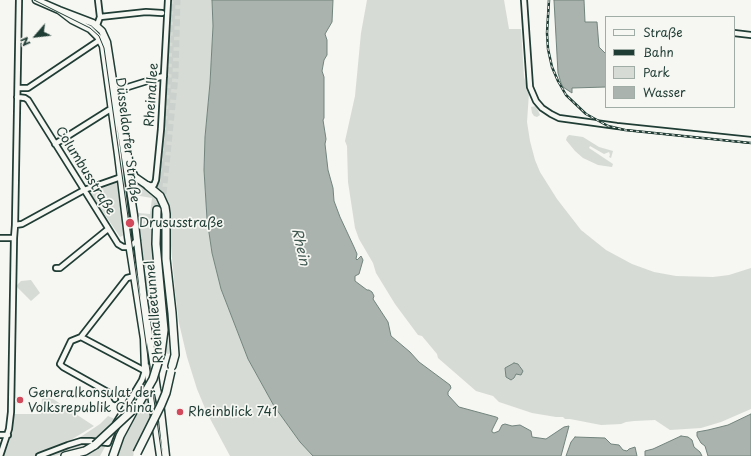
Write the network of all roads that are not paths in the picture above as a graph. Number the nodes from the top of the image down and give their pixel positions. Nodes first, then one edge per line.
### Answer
1 (19, 0) edge
2 (36, 0) edge
3 (98, 0) edge
4 (168, 0) edge
5 (524, 0) edge
6 (59, 10) junction
7 (162, 13) dead end
8 (100, 17) junction
9 (77, 22) junction
10 (97, 25) junction
11 (735, 33) edge
12 (751, 35) edge
13 (97, 36) junction
14 (108, 44) junction
15 (164, 76) junction
16 (18, 88) junction
17 (113, 93) junction
18 (18, 97) junction
19 (112, 110) junction
20 (751, 140) edge
21 (55, 144) junction
22 (121, 177) junction
23 (148, 186) junction
24 (84, 190) junction
25 (15, 224) junction
26 (108, 229) junction
27 (0, 238) edge
28 (14, 238) junction
29 (137, 240) junction
30 (130, 247) junction
31 (56, 268) dead end
32 (140, 271) junction
33 (135, 276) junction
34 (81, 337) junction
35 (171, 369) junction
36 (145, 371) junction
37 (115, 399) dead end
38 (155, 399) junction
39 (138, 404) junction
40 (160, 415) junction
41 (0, 435) edge
42 (8, 435) junction
43 (136, 454) edge
44 (0, 456) edge
45 (39, 456) edge
46 (65, 456) edge
47 (113, 456) edge
48 (160, 456) edge
49 (166, 456) edge

1 - 16 street
2 - 6 main road
3 - 8 street
4 - 15 street, Rheinallee
5 - 20 street
6 - 9 main road
6 - 10 main road
7 - 8 street
8 - 10 street
9 - 10 main road
9 - 13 main road
10 - 13 main road
10 - 14 main road, Düsseldorfer Straße
11 - 12 street
13 - 14 street
13 - 16 street
13 - 17 main road, Düsseldorfer Straße
14 - 17 main road, Düsseldorfer Straße
15 - 17 street
15 - 23 street, Rheinallee
16 - 18 street
17 - 19 main road, Düsseldorfer Straße
17 - 23 main road, Düsseldorfer Straße
17 - 29 main road, Düsseldorfer Straße
18 - 21 street, Columbusstraße
18 - 25 street
19 - 21 street
19 - 22 main road, Düsseldorfer Straße
21 - 24 street, Columbusstraße
22 - 24 street
22 - 30 main road, Düsseldorfer Straße
23 - 35 highway
24 - 25 street
24 - 26 street, Columbusstraße
25 - 28 street
26 - 30 street, Columbusstraße
26 - 31 street
27 - 28 street
28 - 42 street
29 - 30 street
29 - 32 main road, Düsseldorfer Straße
30 - 33 main road, Düsseldorfer Straße
32 - 33 main road
32 - 40 main road, Düsseldorfer Straße
33 - 34 street
33 - 36 main road, Düsseldorfer Straße
34 - 36 street
34 - 37 street
35 - 39 highway, Rheinalleetunnel, bridge
35 - 43 highway, Rheinalleetunnel, bridge
36 - 38 main road, Düsseldorfer Straße
36 - 45 street
38 - 40 main road
38 - 48 main road
39 - 46 highway, bridge
39 - 47 highway, Rheinalleetunnel, bridge
40 - 49 main road
41 - 42 street
42 - 44 street

